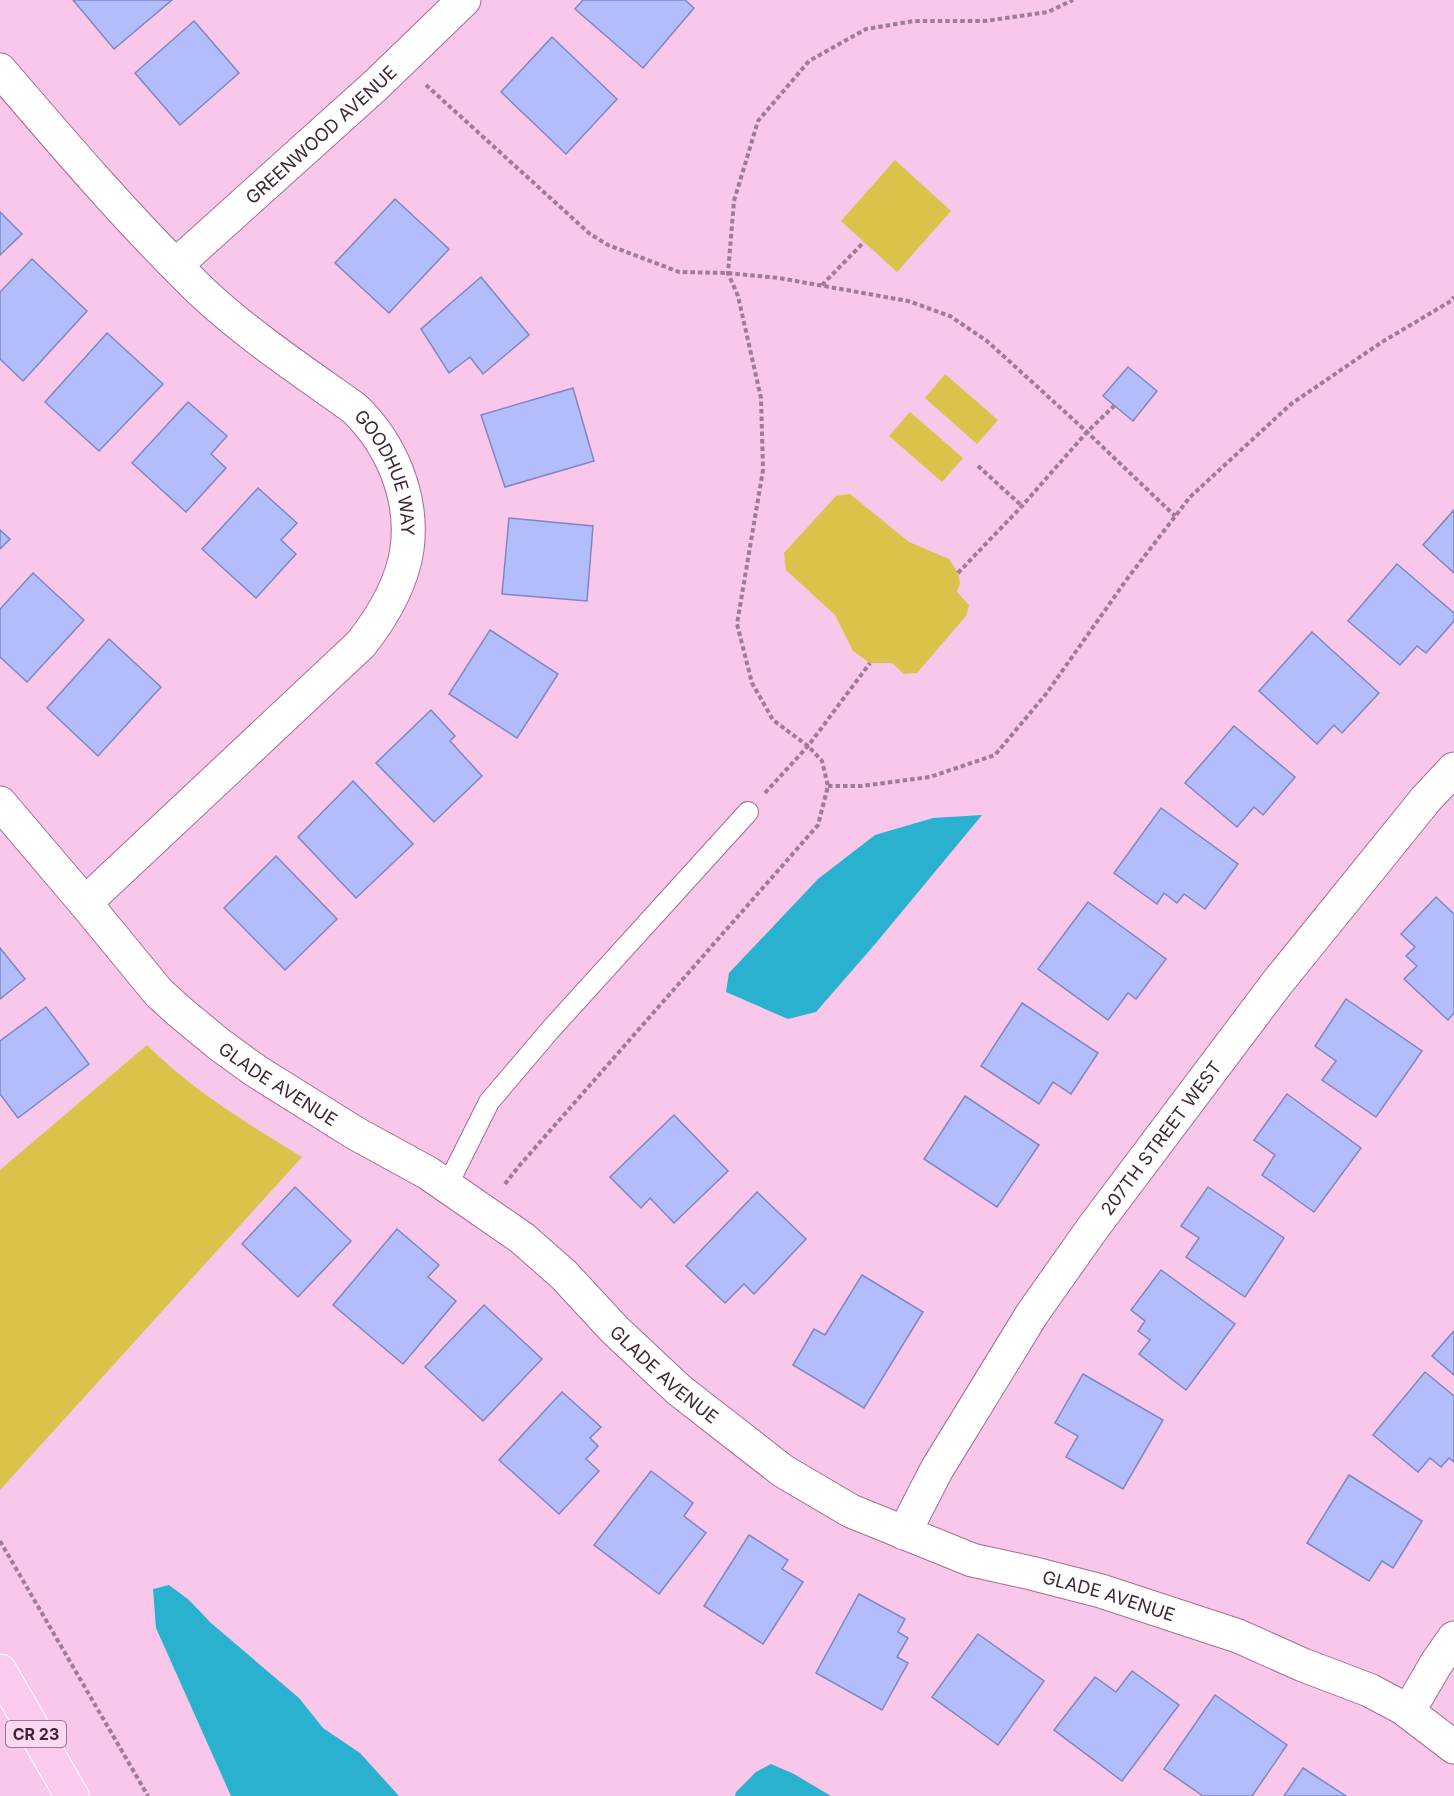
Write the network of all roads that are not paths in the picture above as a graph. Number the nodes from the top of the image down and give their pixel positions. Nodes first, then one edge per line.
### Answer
1 (464, 0) edge
2 (0, 70) edge
3 (176, 265) junction
4 (1454, 770) edge
5 (0, 803) edge
6 (748, 812) road end
7 (85, 903) junction
8 (447, 1186) junction
9 (904, 1533) junction
10 (1454, 1638) edge
11 (0, 1671) edge
12 (1408, 1712) junction
13 (1454, 1747) edge
14 (72, 1796) edge

1 - 3 street, GREENWOOD AVENUE
2 - 3 street, GOODHUE WAY
3 - 7 street, GOODHUE WAY
4 - 9 street, 207TH STREET WEST
5 - 7 street, GLADE AVENUE
6 - 8 lane
7 - 8 street, GLADE AVENUE
8 - 9 street, GLADE AVENUE
9 - 12 street, GLADE AVENUE
10 - 12 street
11 - 14 main road, CR 23
12 - 13 street, GLADE AVENUE

